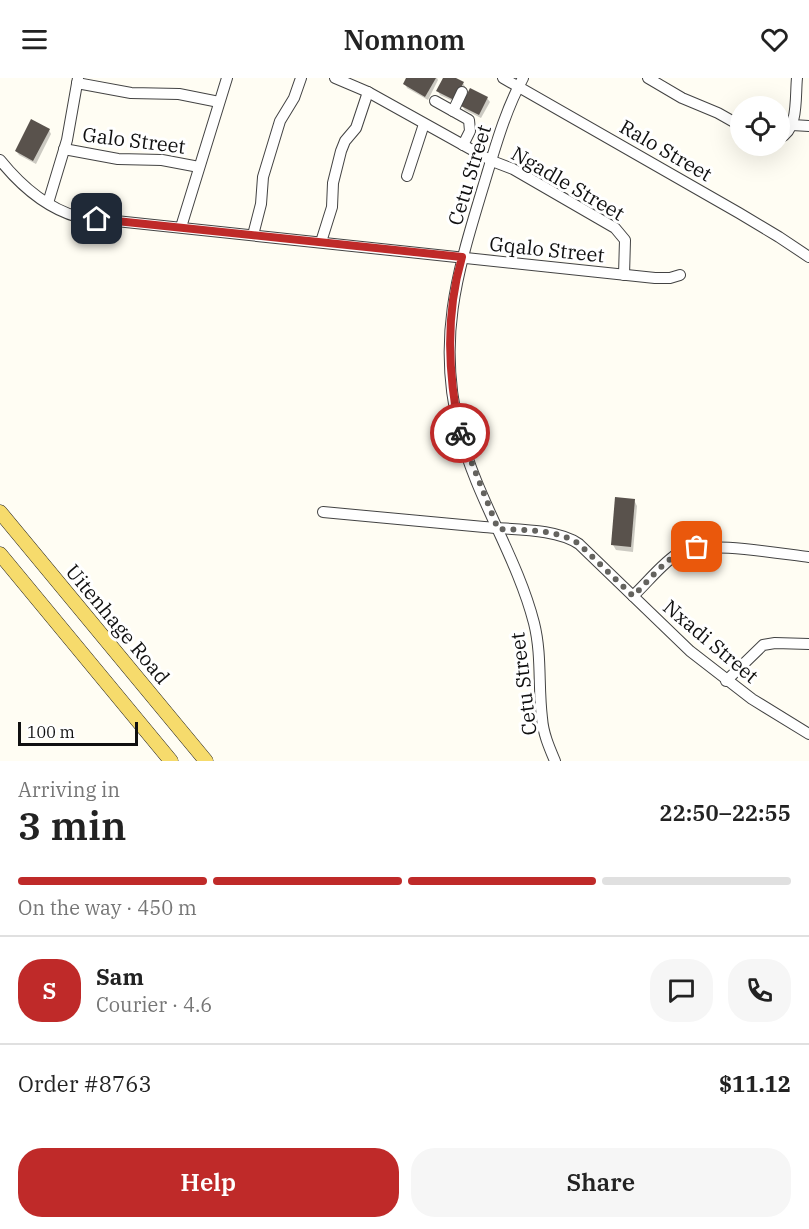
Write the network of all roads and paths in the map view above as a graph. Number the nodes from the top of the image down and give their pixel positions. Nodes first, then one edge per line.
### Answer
1 (227, 78) edge
2 (301, 78) edge
3 (335, 78) edge
4 (503, 78) edge
5 (648, 78) edge
6 (797, 78) edge
7 (78, 81) edge
8 (521, 82) edge
9 (368, 92) junction
10 (462, 93) dead end
11 (435, 100) dead end
12 (219, 102) junction
13 (453, 111) junction
14 (730, 120) edge
15 (424, 124) junction
16 (792, 125) junction
17 (809, 126) edge
18 (790, 130) edge
19 (463, 145) junction
20 (64, 150) junction
21 (0, 160) edge
22 (492, 161) junction
23 (199, 167) junction
24 (407, 176) dead end
25 (48, 203) junction
26 (181, 228) junction
27 (253, 235) junction
28 (321, 242) junction
29 (462, 257) junction
30 (809, 258) edge
31 (624, 274) junction
32 (680, 275) dead end
33 (0, 512) edge
34 (323, 512) dead end
35 (498, 529) junction
36 (0, 554) edge
37 (809, 557) edge
38 (633, 596) junction
39 (809, 644) edge
40 (726, 681) junction
41 (809, 734) edge
42 (171, 761) edge
43 (206, 761) edge
44 (555, 761) edge

1 - 12 street
2 - 27 street
3 - 9 street, Ngadle Street
4 - 8 street, Ralo Street
5 - 14 street
6 - 16 street
7 - 12 street
7 - 20 street
8 - 22 street, Cetu Street
8 - 30 street, Ralo Street
9 - 15 street, Ngadle Street
9 - 28 street
10 - 13 street
11 - 13 street
12 - 23 street
13 - 19 street
15 - 19 street, Ngadle Street
15 - 24 street
16 - 17 street
16 - 18 street
19 - 22 street, Ngadle Street
20 - 23 street, Galo Street
20 - 25 street
21 - 25 street, Gqalo Street
22 - 29 street, Cetu Street
22 - 31 street, Ngadle Street
23 - 26 street
25 - 26 street, Gqalo Street
26 - 27 street, Gqalo Street
27 - 28 street, Gqalo Street
28 - 29 street, Gqalo Street
29 - 31 street, Gqalo Street
29 - 35 street, Cetu Street
31 - 32 street, Gqalo Street
33 - 43 main road, Uitenhage Road
34 - 35 street, Nxadi Street
35 - 38 street, Nxadi Street
35 - 44 street, Cetu Street
36 - 42 main road
37 - 38 street
38 - 40 street, Nxadi Street
39 - 40 street
40 - 41 street, Nxadi Street

